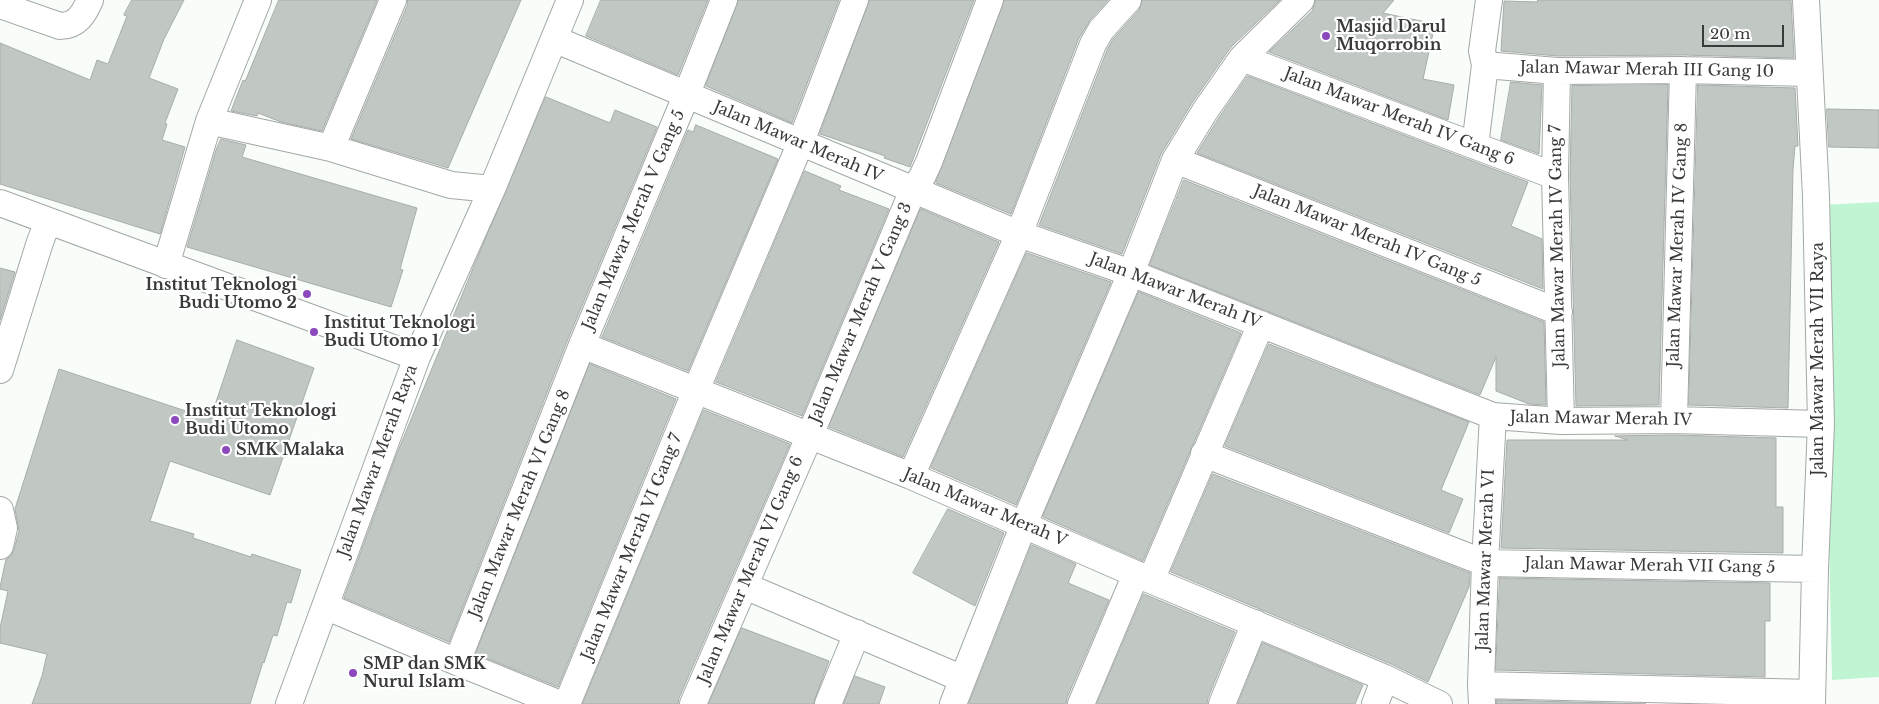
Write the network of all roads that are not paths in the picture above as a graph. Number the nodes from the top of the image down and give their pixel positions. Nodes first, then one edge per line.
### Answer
1 (90, 0) edge
2 (393, 0) edge
3 (570, 0) edge
4 (724, 0) edge
5 (855, 0) edge
6 (990, 0) edge
7 (1128, 0) edge
8 (1301, 0) edge
9 (1489, 0) edge
10 (1806, 0) edge
11 (250, 2) edge
12 (0, 5) edge
13 (554, 39) junction
14 (1242, 58) junction
15 (1485, 65) junction
16 (1683, 70) junction
17 (1557, 71) junction
18 (1809, 73) junction
19 (686, 96) junction
20 (209, 121) junction
21 (801, 142) junction
22 (1475, 146) junction
23 (331, 148) junction
24 (1175, 160) junction
25 (1555, 176) junction
26 (492, 189) junction
27 (913, 190) junction
28 (0, 203) edge
29 (48, 221) junction
30 (1019, 234) junction
31 (166, 265) junction
32 (1131, 272) junction
33 (1559, 312) junction
34 (1261, 324) junction
35 (582, 345) junction
36 (417, 357) junction
37 (0, 370) edge
38 (696, 390) junction
39 (1493, 416) junction
40 (1674, 420) junction
41 (1561, 421) junction
42 (1821, 424) junction
43 (810, 436) junction
44 (1204, 454) junction
45 (911, 476) junction
46 (0, 510) edge
47 (1024, 524) junction
48 (0, 546) edge
49 (1485, 563) junction
50 (1815, 569) junction
51 (1144, 577) junction
52 (745, 586) junction
53 (325, 606) junction
54 (1255, 623) junction
55 (857, 632) junction
56 (457, 662) junction
57 (1385, 678) junction
58 (963, 679) junction
59 (1482, 694) edge
60 (1812, 698) edge
61 (289, 704) edge
62 (560, 704) edge
63 (567, 704) edge
64 (693, 704) edge
65 (828, 704) edge
66 (953, 704) edge
67 (1081, 704) edge
68 (1222, 704) edge
69 (1375, 704) edge
70 (1439, 704) edge

1 - 12 street
2 - 23 street
3 - 13 street, Jalan Mawar Merah Raya
4 - 19 street, Jalan Mawar Merah V Gang 5
5 - 21 street, Jalan Mawar Merah VI Gang 7
6 - 27 street, Jalan Mawar Merah V Gang 3
7 - 30 street
8 - 14 street
9 - 15 street
10 - 18 street, Jalan Mawar Merah VII Raya
11 - 20 street
13 - 19 street, Jalan Mawar Merah IV
13 - 26 street, Jalan Mawar Merah Raya
14 - 22 street, Jalan Mawar Merah IV Gang 6
14 - 24 street
15 - 17 street, Jalan Mawar Merah III Gang 10
15 - 22 street
16 - 17 street, Jalan Mawar Merah III Gang 10
16 - 18 street, Jalan Mawar Merah III Gang 10
16 - 40 street, Jalan Mawar Merah IV Gang 8
17 - 25 street, Jalan Mawar Merah IV Gang 7
18 - 42 street, Jalan Mawar Merah VII Raya
19 - 21 street, Jalan Mawar Merah IV
19 - 35 street, Jalan Mawar Merah V Gang 5
20 - 23 street
20 - 31 street
21 - 27 street, Jalan Mawar Merah IV
21 - 38 street, Jalan Mawar Merah VI Gang 7
22 - 25 street, Jalan Mawar Merah IV Gang 6
23 - 26 street
24 - 32 street
24 - 33 street, Jalan Mawar Merah IV Gang 5
25 - 33 street, Jalan Mawar Merah IV Gang 7
26 - 36 street, Jalan Mawar Merah Raya
27 - 30 street, Jalan Mawar Merah IV
27 - 43 street, Jalan Mawar Merah V Gang 3
28 - 29 street
29 - 31 street
29 - 37 street
30 - 32 street, Jalan Mawar Merah IV
30 - 45 street
31 - 36 street
32 - 34 street, Jalan Mawar Merah IV
32 - 47 street
33 - 41 street, Jalan Mawar Merah IV Gang 7
34 - 39 street, Jalan Mawar Merah IV
34 - 44 street
35 - 38 street, Jalan Mawar Merah V
35 - 56 street, Jalan Mawar Merah VI Gang 8
36 - 53 street, Jalan Mawar Merah Raya
38 - 43 street, Jalan Mawar Merah V
38 - 63 street, Jalan Mawar Merah VI Gang 7
39 - 41 street, Jalan Mawar Merah IV
39 - 49 street, Jalan Mawar Merah VI
40 - 41 street, Jalan Mawar Merah IV
40 - 42 street, Jalan Mawar Merah IV
42 - 50 street, Jalan Mawar Merah VII Raya
43 - 45 street, Jalan Mawar Merah V
43 - 52 street, Jalan Mawar Merah VI Gang 6
44 - 49 street
44 - 51 street
45 - 47 street, Jalan Mawar Merah V
46 - 48 street
47 - 51 street, Jalan Mawar Merah V
47 - 58 street
49 - 50 street, Jalan Mawar Merah VII Gang 5
49 - 59 street, Jalan Mawar Merah VI
50 - 60 street, Jalan Mawar Merah VII Raya
51 - 54 street, Jalan Mawar Merah V
51 - 67 street
52 - 55 street
52 - 64 street, Jalan Mawar Merah VI Gang 6
53 - 56 street
53 - 61 street, Jalan Mawar Merah Raya
54 - 57 street, Jalan Mawar Merah V
54 - 68 street
55 - 58 street
55 - 65 street
56 - 62 street
57 - 69 street
57 - 70 street, Jalan Mawar Merah V
58 - 66 street
59 - 60 street

